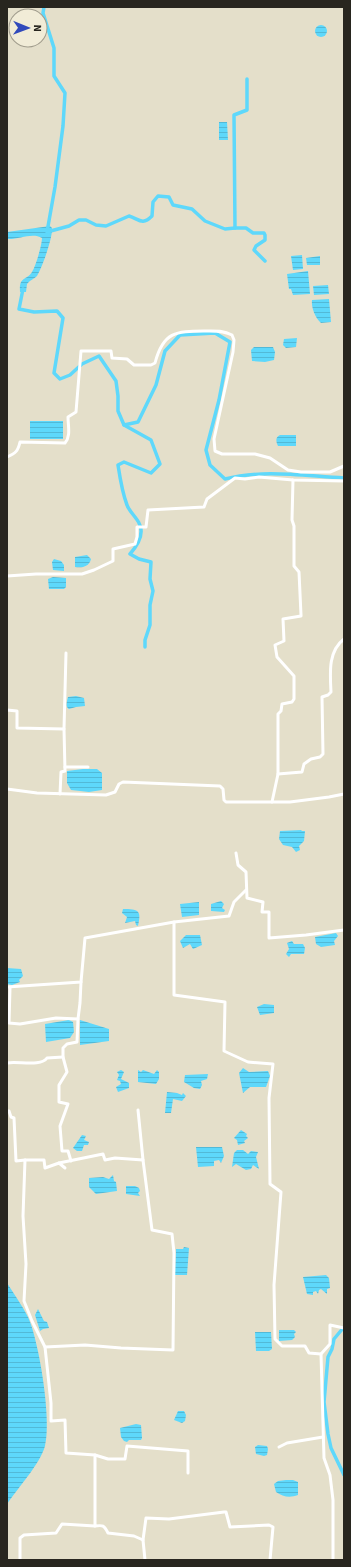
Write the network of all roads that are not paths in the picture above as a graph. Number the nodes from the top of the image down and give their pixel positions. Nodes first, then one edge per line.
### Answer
1 (7, 457) edge
2 (344, 466) edge
3 (292, 480) junction
4 (344, 481) edge
5 (7, 576) edge
6 (344, 639) edge
7 (66, 653) dead end
8 (7, 710) edge
9 (64, 729) junction
10 (65, 767) junction
11 (88, 767) dead end
12 (278, 774) junction
13 (7, 789) edge
14 (60, 794) junction
15 (344, 794) edge
16 (272, 802) junction
17 (236, 853) dead end
18 (246, 890) junction
19 (174, 922) junction
20 (344, 930) edge
21 (81, 982) junction
22 (8, 988) edge
23 (78, 1019) junction
24 (8, 1023) edge
25 (63, 1056) junction
26 (7, 1063) edge
27 (138, 1110) dead end
28 (7, 1112) edge
29 (24, 1160) junction
30 (143, 1160) junction
31 (71, 1161) junction
32 (59, 1164) junction
33 (64, 1168) dead end
34 (344, 1328) edge
35 (45, 1347) junction
36 (321, 1354) junction
37 (323, 1436) junction
38 (278, 1447) dead end
39 (95, 1455) junction
40 (188, 1472) dead end
41 (94, 1526) junction
42 (143, 1540) junction
43 (20, 1560) edge
44 (145, 1560) edge
45 (270, 1560) edge
46 (333, 1560) edge

1 - 2 street
3 - 4 street
3 - 5 street
3 - 12 street
6 - 12 street
7 - 9 street
8 - 9 street
9 - 10 street
10 - 11 street
10 - 14 street
12 - 16 street
13 - 14 street
14 - 16 street
15 - 16 street
17 - 18 street
18 - 19 street
18 - 20 street
19 - 21 street
19 - 36 street
21 - 22 street
21 - 23 street
22 - 24 street
23 - 24 street
23 - 25 street
25 - 26 street
25 - 31 street
27 - 30 street
28 - 29 street
29 - 32 street
29 - 35 street
30 - 31 street
30 - 35 street
31 - 32 street
32 - 33 street
34 - 36 street
35 - 39 street
36 - 37 street
37 - 38 street
37 - 46 street
39 - 40 street
39 - 41 street
41 - 42 street
41 - 43 street
42 - 44 street
42 - 45 street

